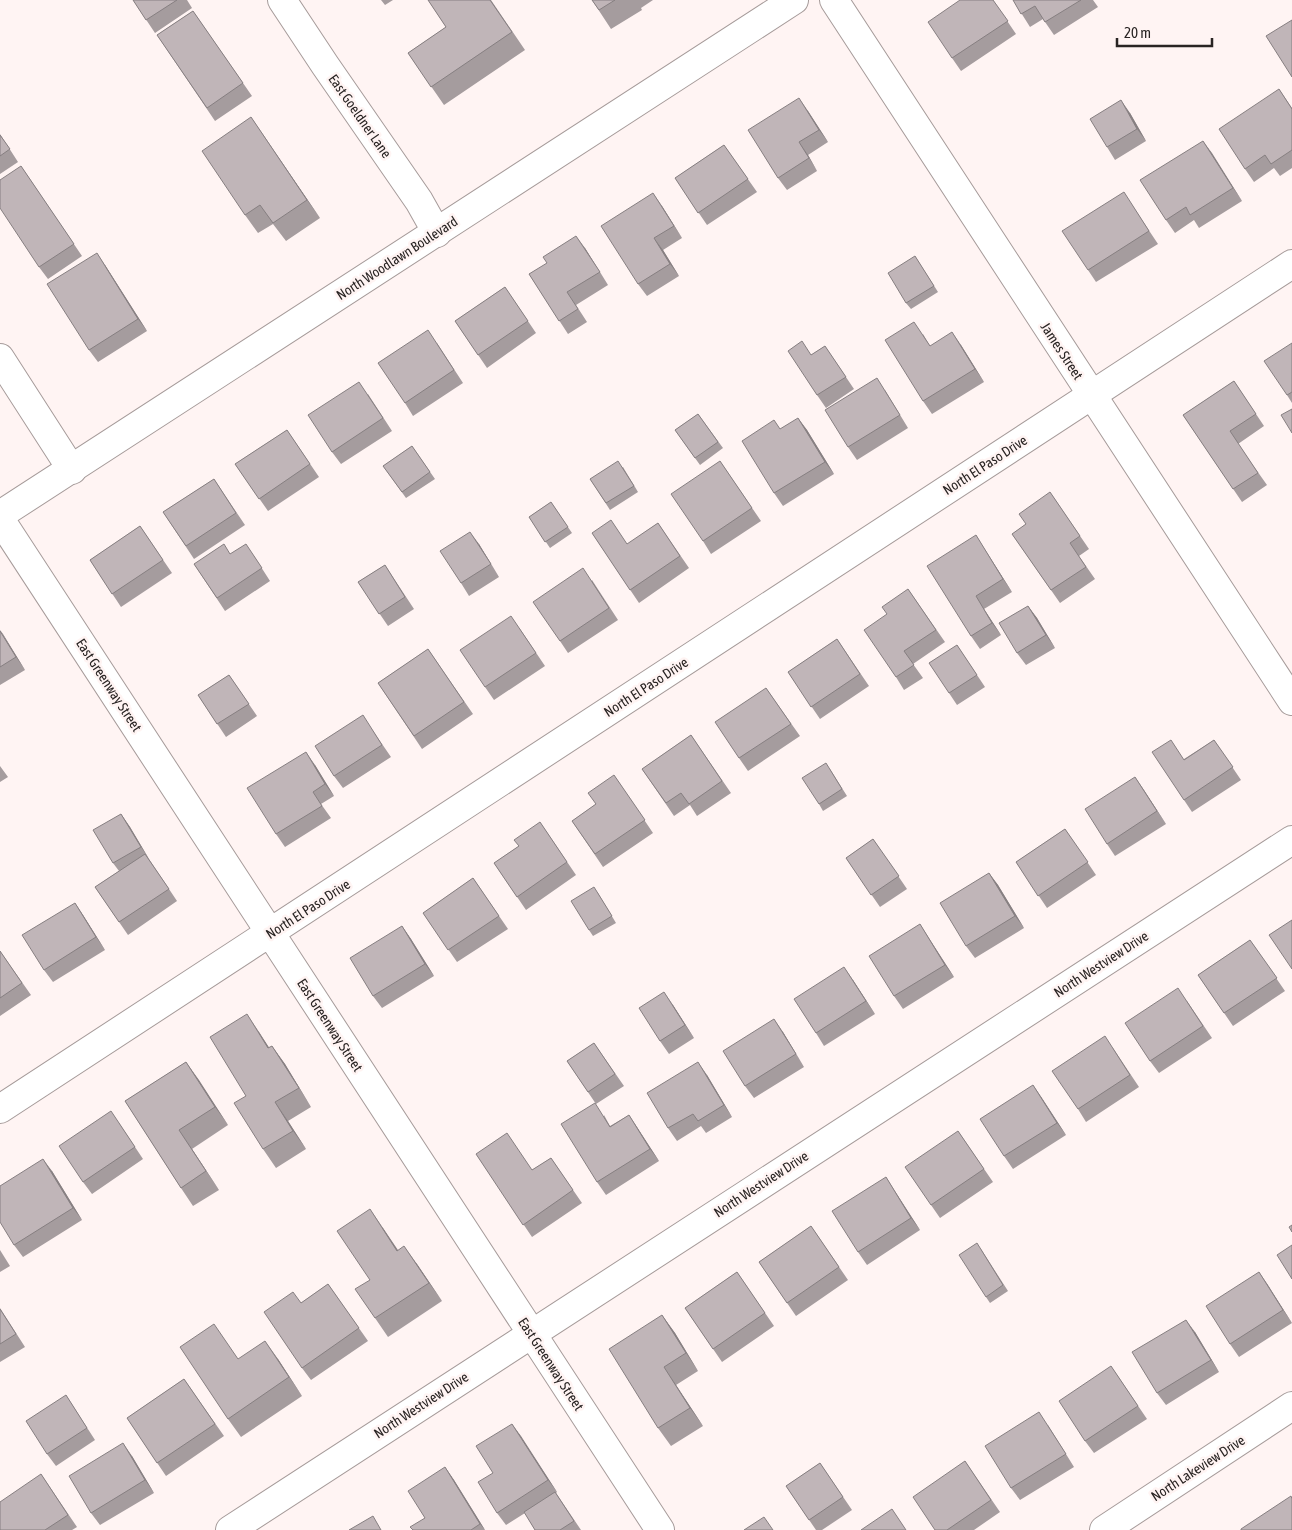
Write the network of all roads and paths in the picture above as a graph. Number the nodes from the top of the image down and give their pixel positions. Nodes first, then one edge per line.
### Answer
1 (282, 0) edge
2 (794, 0) edge
3 (834, 0) edge
4 (437, 232) junction
5 (1292, 264) edge
6 (0, 358) edge
7 (1091, 395) junction
8 (72, 470) junction
9 (0, 515) edge
10 (0, 519) edge
11 (1292, 701) edge
12 (1292, 840) edge
13 (271, 933) junction
14 (0, 1109) edge
15 (531, 1334) junction
16 (1292, 1406) edge
17 (230, 1530) edge
18 (660, 1530) edge
19 (1104, 1530) edge

1 - 4 street, East Goeldner Lane
2 - 4 street, North Woodlawn Boulevard
3 - 7 street, James Street
4 - 8 street, North Woodlawn Boulevard
5 - 7 street, North El Paso Drive
6 - 8 street
7 - 11 street, James Street
7 - 13 street, North El Paso Drive
8 - 9 street, North Woodlawn Boulevard
10 - 13 street, East Greenway Street
12 - 15 street, North Westview Drive
13 - 14 street, North El Paso Drive
13 - 15 street, East Greenway Street
15 - 17 street, North Westview Drive
15 - 18 street, East Greenway Street
16 - 19 street, North Lakeview Drive

